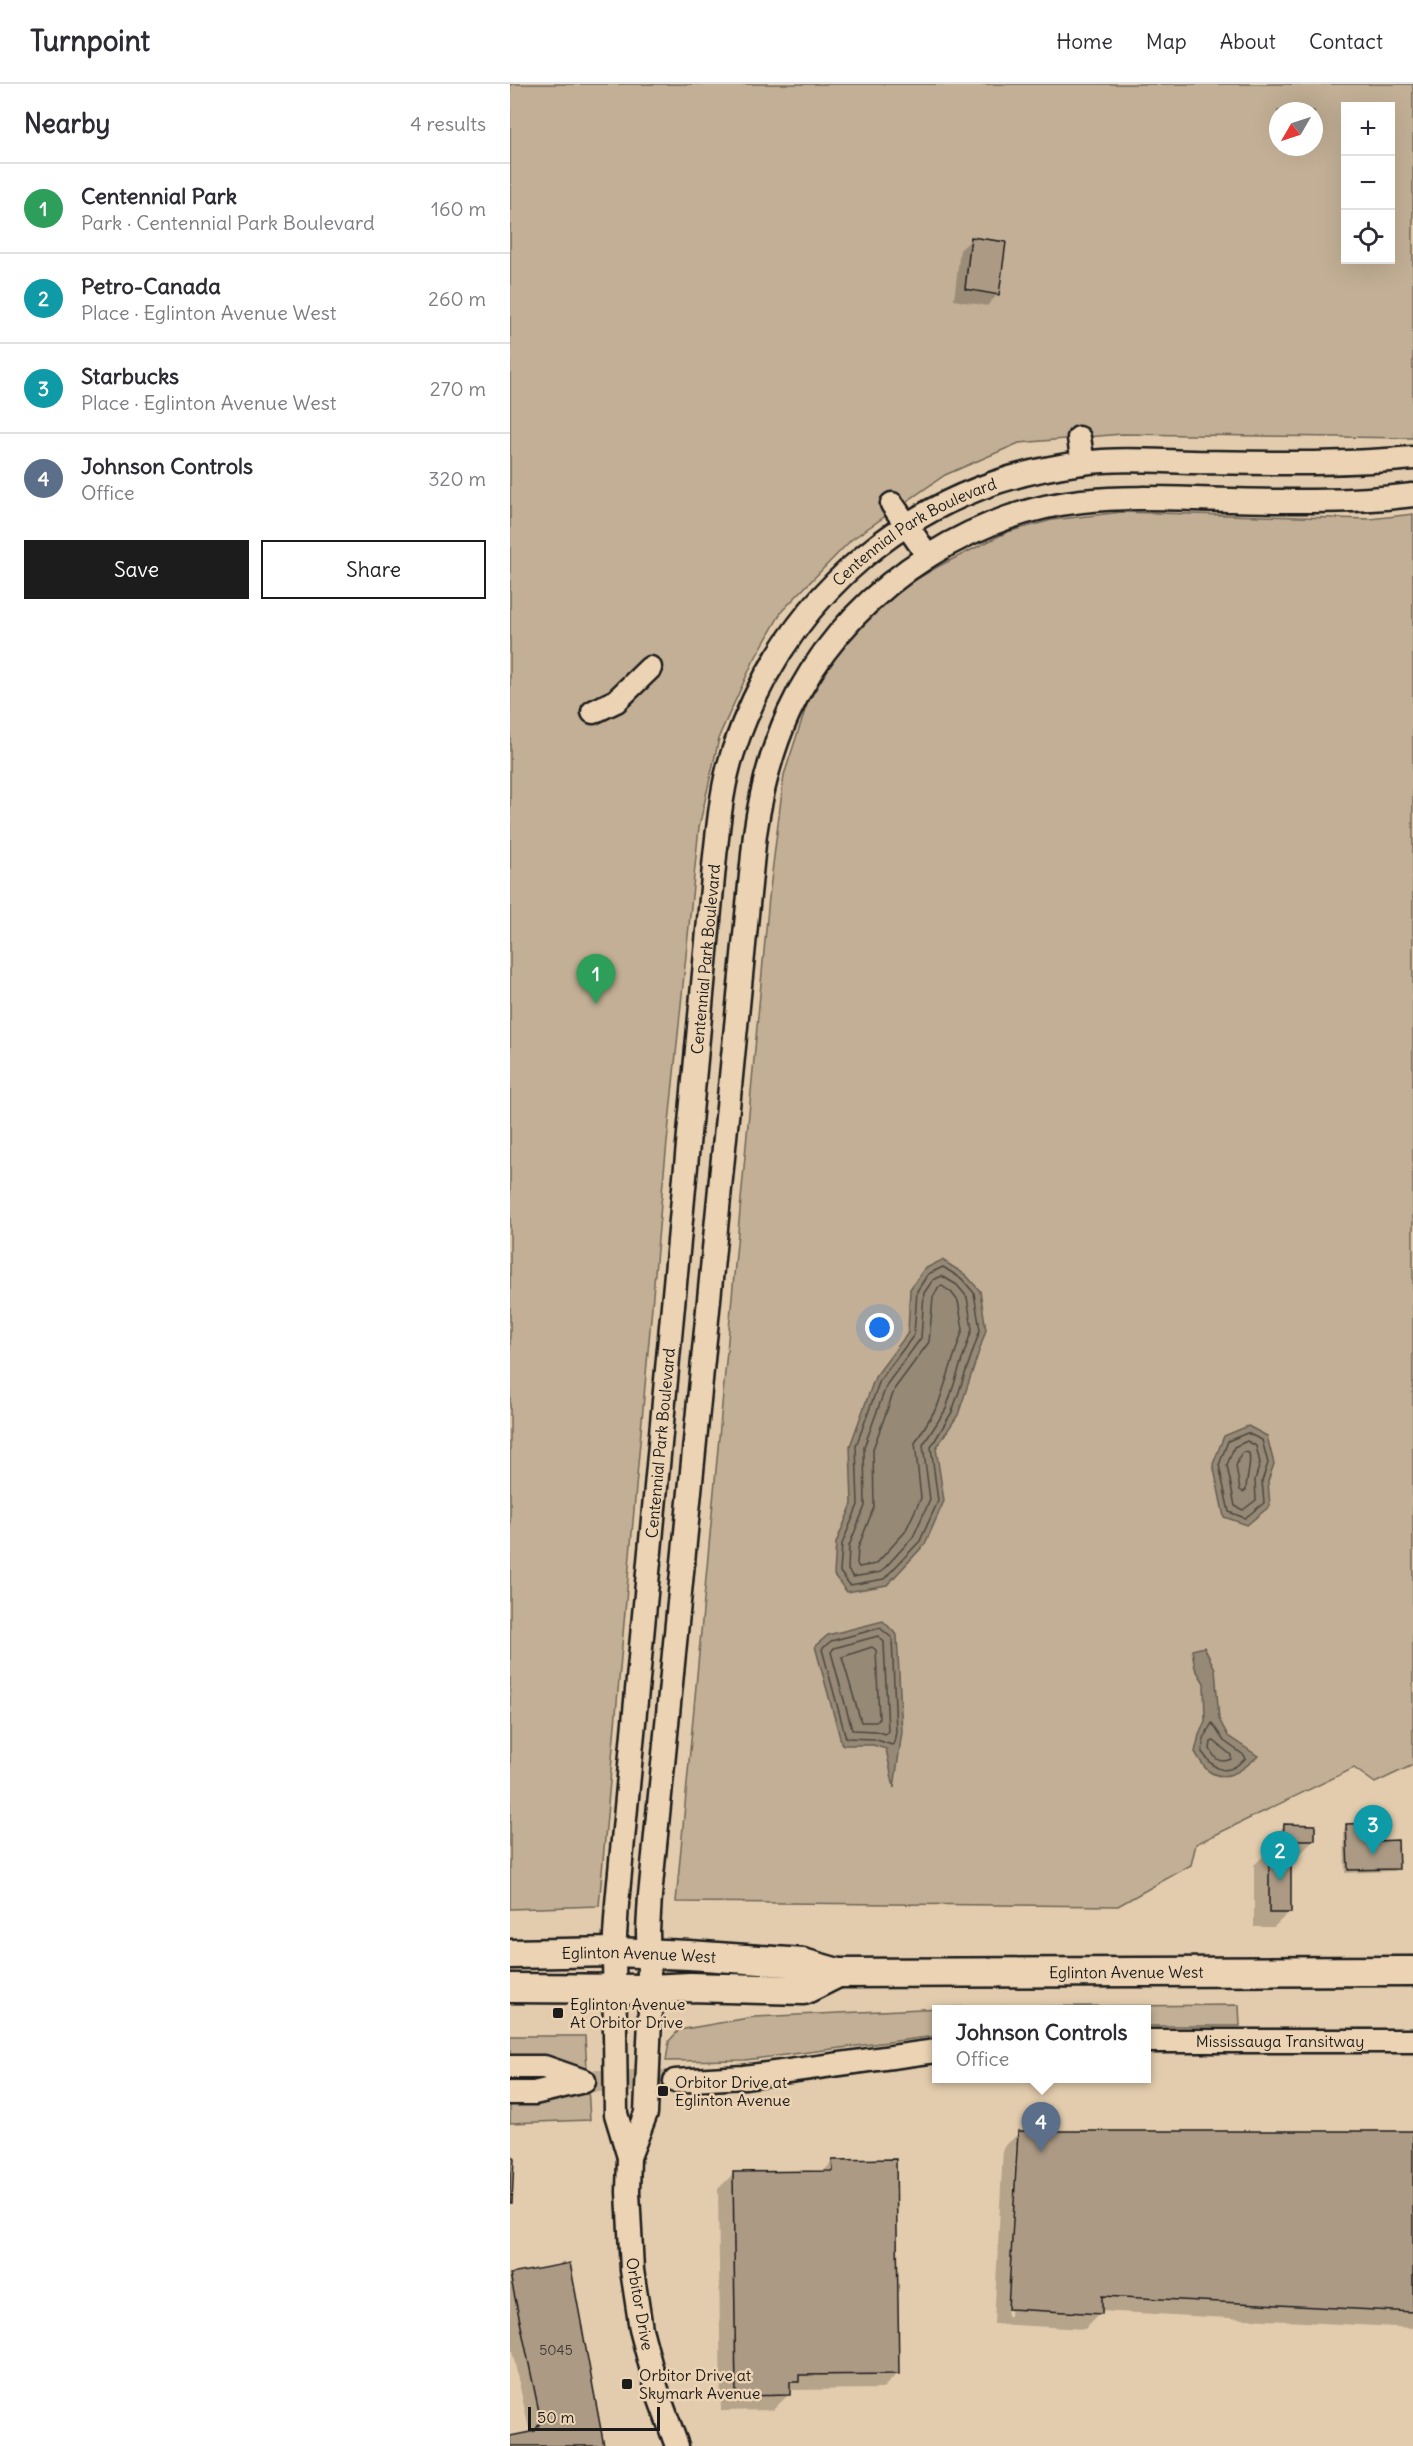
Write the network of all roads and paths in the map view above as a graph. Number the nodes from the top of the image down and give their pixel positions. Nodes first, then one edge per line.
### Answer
1 (1079, 438) dead end
2 (1413, 458) edge
3 (1083, 463) junction
4 (1413, 495) edge
5 (892, 504) dead end
6 (907, 525) junction
7 (928, 556) junction
8 (650, 668) dead end
9 (593, 712) dead end
10 (690, 1119) junction
11 (727, 1120) junction
12 (510, 1954) edge
13 (614, 1971) junction
14 (649, 1971) junction
15 (1413, 1971) edge
16 (510, 1988) edge
17 (1413, 2041) edge
18 (1151, 2042) edge
19 (932, 2052) edge
20 (510, 2067) edge
21 (675, 2081) tunnel mouth
22 (510, 2093) edge
23 (629, 2157) junction
24 (677, 2446) edge

1 - 3 street
2 - 3 street, Centennial Park Boulevard
3 - 6 street, Centennial Park Boulevard
4 - 7 street, Centennial Park Boulevard
5 - 6 street
6 - 7 street
6 - 10 street, Centennial Park Boulevard
7 - 11 street, Centennial Park Boulevard
8 - 9 street
10 - 11 street
10 - 13 street, Centennial Park Boulevard
11 - 14 street, Centennial Park Boulevard
12 - 13 main road, Eglinton Avenue West
13 - 14 main road, Eglinton Avenue West
13 - 16 main road, Eglinton Avenue West
13 - 23 street, Orbitor Drive
14 - 15 main road, Eglinton Avenue West
14 - 23 street, Orbitor Drive
17 - 18 street, Mississauga Transitway
19 - 21 street
20 - 22 street
23 - 24 street, Orbitor Drive

